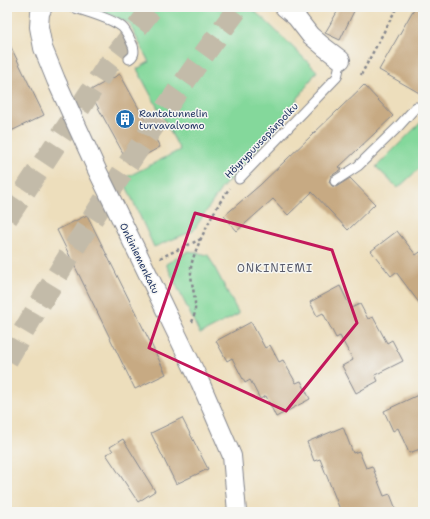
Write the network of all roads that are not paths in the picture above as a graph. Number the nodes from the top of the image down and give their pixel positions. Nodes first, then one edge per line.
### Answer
1 (43, 7) edge
2 (72, 7) edge
3 (296, 10) edge
4 (129, 59) dead end
5 (341, 60) joint
6 (416, 107) dead end
7 (239, 179) road end
8 (335, 181) dead end
9 (236, 512) edge

1 - 9 street, Onkiniemenkatu
2 - 4 lane
3 - 5 street
5 - 7 lane, Höyrypuusepänpolku
6 - 8 lane

